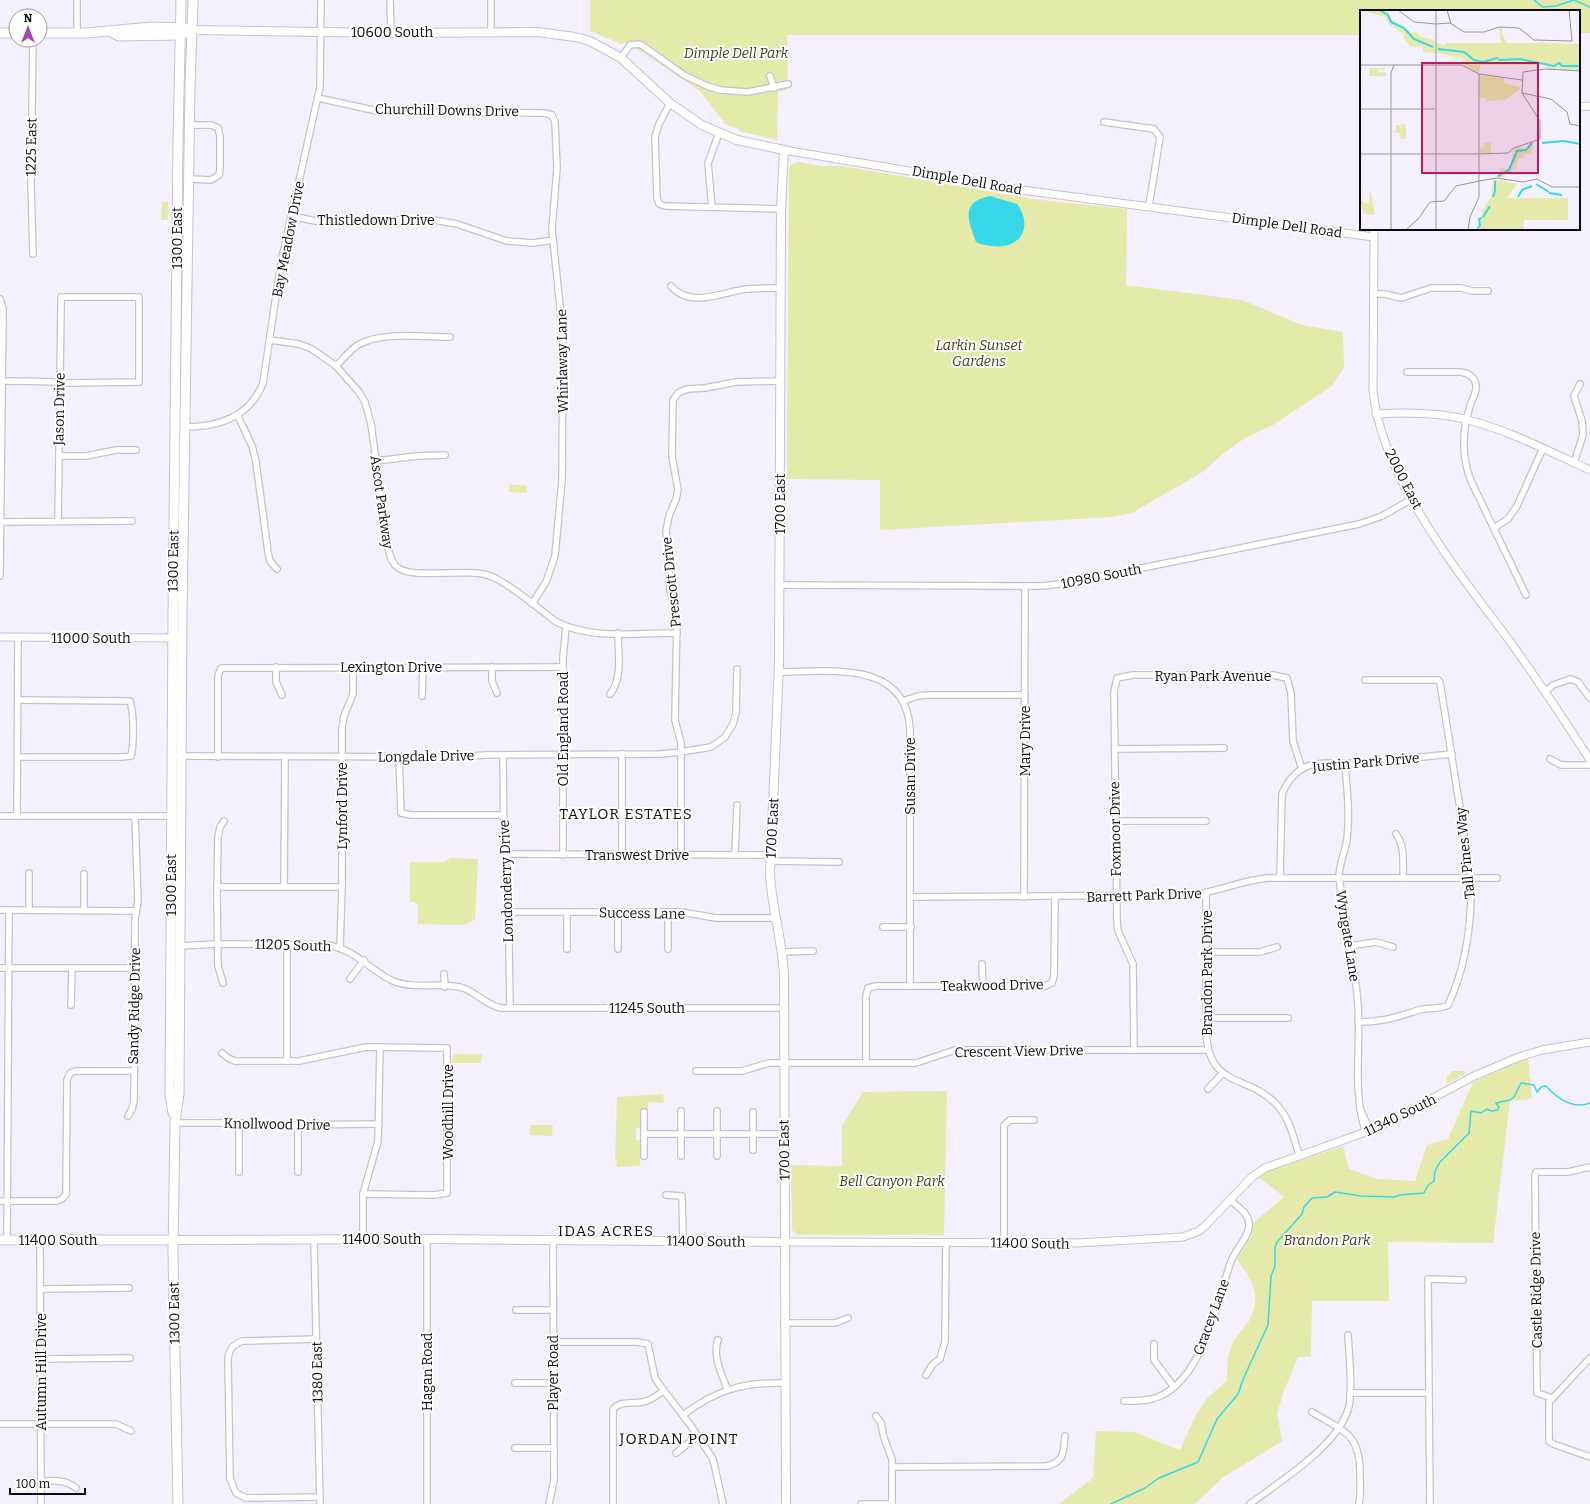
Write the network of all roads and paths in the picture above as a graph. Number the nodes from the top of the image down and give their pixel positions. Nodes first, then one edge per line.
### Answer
1 (78, 0) edge
2 (181, 0) edge
3 (193, 0) edge
4 (321, 0) edge
5 (390, 0) edge
6 (491, 0) edge
7 (192, 30) junction
8 (180, 31) junction
9 (321, 32) junction
10 (391, 33) junction
11 (491, 33) junction
12 (48, 34) edge
13 (77, 34) junction
14 (590, 41) joint
15 (33, 48) edge
16 (621, 58) junction
17 (770, 76) dead end
18 (788, 84) dead end
19 (774, 88) junction
20 (318, 98) junction
21 (670, 103) junction
22 (1590, 106) edge
23 (1580, 108) edge
24 (552, 115) joint
25 (1104, 122) dead end
26 (190, 125) junction
27 (719, 133) junction
28 (784, 150) junction
29 (189, 179) junction
30 (1150, 206) junction
31 (712, 207) junction
32 (781, 209) junction
33 (292, 216) junction
34 (1374, 233) edge
35 (553, 240) junction
36 (33, 254) dead end
37 (671, 286) dead end
38 (781, 288) junction
39 (1488, 292) dead end
40 (1373, 294) junction
41 (0, 299) edge
42 (450, 337) dead end
43 (270, 340) junction
44 (336, 366) junction
45 (1407, 372) dead end
46 (176, 376) junction
47 (1, 381) edge
48 (780, 381) junction
49 (60, 382) junction
50 (1580, 384) dead end
51 (1376, 414) junction
52 (238, 416) junction
53 (1466, 419) junction
54 (185, 427) junction
55 (1543, 448) junction
56 (136, 450) dead end
57 (445, 455) dead end
58 (59, 456) junction
59 (376, 461) junction
60 (1574, 463) junction
61 (1590, 470) edge
62 (1412, 499) junction
63 (58, 521) junction
64 (132, 521) dead end
65 (1, 522) edge
66 (1494, 528) junction
67 (276, 569) dead end
68 (0, 576) edge
69 (779, 585) junction
70 (1025, 586) junction
71 (1526, 594) dead end
72 (532, 604) junction
73 (566, 627) junction
74 (618, 633) junction
75 (677, 633) junction
76 (0, 637) edge
77 (18, 637) junction
78 (177, 638) junction
79 (276, 667) junction
80 (354, 667) junction
81 (422, 667) junction
82 (492, 667) junction
83 (563, 667) junction
84 (737, 669) dead end
85 (779, 672) junction
86 (1117, 678) joint
87 (1365, 680) dead end
88 (1546, 691) junction
89 (497, 693) dead end
90 (610, 694) dead end
91 (282, 695) dead end
92 (1025, 695) junction
93 (422, 696) dead end
94 (1590, 698) edge
95 (18, 700) junction
96 (903, 701) junction
97 (1224, 748) dead end
98 (1115, 749) junction
99 (681, 752) junction
100 (622, 754) junction
101 (1452, 754) junction
102 (503, 755) junction
103 (563, 755) junction
104 (176, 756) junction
105 (18, 757) junction
106 (218, 757) junction
107 (285, 757) junction
108 (342, 757) junction
109 (399, 757) junction
110 (1550, 759) dead end
111 (1590, 760) edge
112 (1344, 764) junction
113 (1590, 765) edge
114 (1302, 769) junction
115 (737, 805) dead end
116 (503, 815) junction
117 (0, 816) edge
118 (17, 816) junction
119 (135, 816) junction
120 (176, 816) junction
121 (224, 821) dead end
122 (1115, 821) junction
123 (1206, 821) dead end
124 (1396, 834) dead end
125 (504, 854) junction
126 (563, 854) junction
127 (622, 855) junction
128 (680, 855) junction
129 (735, 855) junction
130 (770, 858) junction
131 (839, 862) dead end
132 (29, 873) dead end
133 (84, 874) dead end
134 (1280, 878) junction
135 (1339, 878) junction
136 (1403, 878) junction
137 (1471, 878) junction
138 (1496, 878) dead end
139 (218, 887) junction
140 (284, 887) junction
141 (342, 887) junction
142 (1206, 893) junction
143 (910, 897) junction
144 (1024, 897) junction
145 (1054, 897) junction
146 (1116, 897) junction
147 (0, 910) edge
148 (9, 910) junction
149 (29, 910) junction
150 (84, 911) junction
151 (136, 911) junction
152 (509, 912) junction
153 (567, 912) junction
154 (618, 912) junction
155 (668, 912) junction
156 (776, 918) junction
157 (883, 927) dead end
158 (911, 927) junction
159 (218, 944) junction
160 (287, 944) junction
161 (180, 946) junction
162 (1349, 946) junction
163 (340, 947) junction
164 (1277, 947) dead end
165 (1393, 947) dead end
166 (567, 949) dead end
167 (618, 949) dead end
168 (668, 949) dead end
169 (782, 952) junction
170 (813, 952) dead end
171 (1206, 952) junction
172 (364, 960) junction
173 (982, 964) dead end
174 (0, 968) edge
175 (8, 968) junction
176 (72, 968) junction
177 (135, 968) junction
178 (444, 974) dead end
179 (350, 979) dead end
180 (223, 983) dead end
181 (910, 986) junction
182 (983, 986) junction
183 (445, 987) junction
184 (71, 1005) dead end
185 (510, 1008) junction
186 (783, 1008) junction
187 (1206, 1018) junction
188 (1288, 1018) dead end
189 (1358, 1022) junction
190 (1590, 1042) edge
191 (380, 1047) junction
192 (1134, 1050) junction
193 (1208, 1050) junction
194 (222, 1053) dead end
195 (287, 1061) junction
196 (783, 1063) junction
197 (866, 1063) junction
198 (134, 1071) junction
199 (696, 1071) dead end
200 (1223, 1073) junction
201 (1208, 1089) dead end
202 (681, 1111) dead end
203 (717, 1111) dead end
204 (644, 1112) dead end
205 (753, 1112) dead end
206 (128, 1116) dead end
207 (1034, 1120) dead end
208 (175, 1123) junction
209 (239, 1123) junction
210 (379, 1124) junction
211 (298, 1125) junction
212 (1368, 1132) junction
213 (644, 1134) junction
214 (681, 1134) junction
215 (717, 1134) junction
216 (753, 1134) junction
217 (784, 1134) junction
218 (753, 1150) dead end
219 (1299, 1155) junction
220 (644, 1156) dead end
221 (681, 1156) dead end
222 (717, 1156) dead end
223 (1590, 1167) edge
224 (239, 1172) dead end
225 (298, 1172) dead end
226 (363, 1194) junction
227 (666, 1195) dead end
228 (1230, 1200) junction
229 (0, 1201) edge
230 (7, 1201) junction
231 (426, 1239) junction
232 (3, 1240) edge
233 (40, 1240) junction
234 (173, 1240) junction
235 (314, 1240) junction
236 (363, 1240) junction
237 (553, 1241) junction
238 (682, 1241) junction
239 (785, 1242) junction
240 (946, 1242) junction
241 (1004, 1243) junction
242 (1463, 1280) dead end
243 (129, 1288) dead end
244 (41, 1289) junction
245 (516, 1310) dead end
246 (553, 1310) junction
247 (848, 1318) dead end
248 (784, 1323) junction
249 (1348, 1335) dead end
250 (316, 1338) junction
251 (718, 1340) dead end
252 (553, 1342) junction
253 (1154, 1344) dead end
254 (130, 1358) dead end
255 (1590, 1358) edge
256 (41, 1359) junction
257 (926, 1375) dead end
258 (515, 1383) dead end
259 (554, 1383) junction
260 (784, 1383) junction
261 (1174, 1387) junction
262 (727, 1389) junction
263 (664, 1391) junction
264 (1350, 1393) junction
265 (1428, 1394) junction
266 (1552, 1398) junction
267 (1124, 1401) dead end
268 (1312, 1412) dead end
269 (683, 1415) junction
270 (876, 1416) dead end
271 (0, 1424) edge
272 (40, 1424) junction
273 (1338, 1428) junction
274 (131, 1431) dead end
275 (698, 1436) junction
276 (1065, 1436) dead end
277 (515, 1448) dead end
278 (554, 1448) junction
279 (676, 1453) dead end
280 (1590, 1457) edge
281 (893, 1467) junction
282 (41, 1480) junction
283 (76, 1488) dead end
284 (320, 1498) junction
285 (41, 1504) edge
286 (178, 1504) edge
287 (320, 1504) edge
288 (426, 1504) edge
289 (549, 1504) edge
290 (613, 1504) edge
291 (723, 1504) edge
292 (786, 1504) edge
293 (861, 1504) edge
294 (892, 1504) edge
295 (1250, 1504) edge
296 (1359, 1504) edge
297 (1430, 1504) edge

1 - 13 street
2 - 8 main road, 1300 East
3 - 7 main road, 1300 East
4 - 9 street, Bay Meadow Drive
5 - 10 street
6 - 11 street
7 - 8 main road, 10600 South
7 - 9 main road, 10600 South
7 - 26 main road, 1300 East
8 - 13 main road, 10600 South
8 - 46 main road, 1300 East
9 - 10 main road, 10600 South
9 - 20 street, Bay Meadow Drive
10 - 11 main road, 10600 South
11 - 14 main road, 10600 South
12 - 13 main road, 10600 South
14 - 16 main road, Dimple Dell Road
15 - 36 street, 1225 East
16 - 19 street
16 - 21 main road, Dimple Dell Road
17 - 19 street
18 - 19 street
20 - 24 street, Churchill Downs Drive
20 - 33 street, Bay Meadow Drive
21 - 27 main road, Dimple Dell Road
21 - 31 street
22 - 23 street
24 - 35 street, Whirlaway Lane
25 - 30 street
26 - 29 main road, 1300 East
26 - 29 street
27 - 28 main road, Dimple Dell Road
27 - 31 street
28 - 30 street, Dimple Dell Road
28 - 32 main road, 1700 East
29 - 54 main road, 1300 East
30 - 34 street, Dimple Dell Road
31 - 32 street
32 - 38 main road, 1700 East
33 - 35 street, Thistledown Drive
33 - 43 street, Bay Meadow Drive
34 - 40 street, 2000 East
35 - 72 street, Whirlaway Lane
37 - 38 street
38 - 48 main road, 1700 East
39 - 40 street
40 - 51 street, 2000 East
41 - 47 street
42 - 44 street
43 - 44 street, Ascot Parkway
43 - 52 street, Bay Meadow Drive
44 - 59 street, Ascot Parkway
45 - 53 street
46 - 54 main road
46 - 78 main road, 1300 East
47 - 49 street
47 - 65 street
48 - 69 main road, 1700 East
48 - 75 street, Prescott Drive
49 - 49 street, Jason Drive
49 - 58 street, Jason Drive
50 - 60 street
51 - 53 street
51 - 62 street, 2000 East
52 - 54 street, Bay Meadow Drive
52 - 67 street
53 - 55 street
53 - 66 street
54 - 78 main road, 1300 East
55 - 60 street
55 - 66 street
56 - 58 street
57 - 59 street
58 - 63 street, Jason Drive
59 - 72 street, Ascot Parkway
60 - 61 street
62 - 70 street, 10980 South
62 - 88 street, 2000 East
63 - 64 street
63 - 65 street
65 - 68 street
66 - 71 street
69 - 70 street, 10980 South
69 - 85 main road, 1700 East
70 - 92 street, Mary Drive
72 - 73 street, Ascot Parkway
73 - 74 street, Ascot Parkway
73 - 83 street, Old England Road
74 - 75 street, Ascot Parkway
74 - 90 street
75 - 99 street, Prescott Drive
76 - 77 street, 11000 South
77 - 78 street, 11000 South
77 - 95 street
78 - 104 main road, 1300 East
79 - 80 street, Lexington Drive
79 - 91 street
79 - 106 street, Lexington Drive
80 - 81 street, Lexington Drive
80 - 108 street, Lynford Drive
81 - 82 street, Lexington Drive
81 - 93 street
82 - 83 street, Lexington Drive
82 - 89 street
83 - 103 street, Old England Road
84 - 99 street, Longdale Drive
85 - 96 street, Susan Drive
85 - 130 main road, 1700 East
86 - 98 street, Foxmoor Drive
86 - 114 street, Ryan Park Avenue
87 - 101 street, Tall Pines Way
88 - 94 street
88 - 111 street, 2000 East
92 - 96 street
92 - 144 street, Mary Drive
95 - 105 street
95 - 105 street
96 - 143 street, Susan Drive
97 - 98 street
98 - 122 street, Foxmoor Drive
99 - 100 street, Longdale Drive
99 - 128 street, Prescott Drive
100 - 103 street, Longdale Drive
100 - 127 street
101 - 112 street, Justin Park Drive
101 - 137 street, Tall Pines Way
102 - 103 street, Longdale Drive
102 - 109 street, Longdale Drive
102 - 116 street, Londonderry Drive
103 - 126 street, Old England Road
104 - 106 street, Longdale Drive
104 - 120 main road, 1300 East
105 - 118 street
106 - 107 street, Longdale Drive
107 - 108 street, Longdale Drive
107 - 140 street
108 - 109 street, Longdale Drive
108 - 141 street, Lynford Drive
109 - 116 street
110 - 113 street
112 - 114 street, Justin Park Drive
112 - 135 street, Wyngate Lane
114 - 134 street, Justin Park Drive
115 - 129 street
116 - 125 street, Londonderry Drive
117 - 118 street
118 - 119 street
119 - 120 street
119 - 151 street, Sandy Ridge Drive
120 - 161 main road, 1300 East
120 - 208 main road, 1300 East
121 - 139 street
122 - 123 street
122 - 146 street, Foxmoor Drive
124 - 136 street
125 - 126 street, Transwest Drive
125 - 152 street, Londonderry Drive
126 - 127 street, Transwest Drive
127 - 128 street, Transwest Drive
128 - 129 street, Transwest Drive
129 - 130 street, Transwest Drive
130 - 131 street, Transwest Drive
130 - 156 main road, 1700 East
132 - 149 street
133 - 150 street
134 - 135 street, Barrett Park Drive
134 - 142 street, Barrett Park Drive
135 - 136 street, Barrett Park Drive
135 - 162 street, Wyngate Lane
136 - 137 street, Barrett Park Drive
137 - 138 street, Barrett Park Drive
137 - 189 street, Tall Pines Way
139 - 140 street
139 - 159 street
140 - 141 street
141 - 163 street, Lynford Drive
142 - 146 street, Barrett Park Drive
142 - 171 street, Brandon Park Drive
143 - 144 street, Barrett Park Drive
143 - 158 street, Susan Drive
144 - 145 street, Barrett Park Drive
145 - 146 street, Barrett Park Drive
145 - 182 street, Teakwood Drive
146 - 192 street, Foxmoor Drive
147 - 148 street
148 - 149 street
148 - 175 street
149 - 150 street
150 - 151 street
151 - 177 street, Sandy Ridge Drive
152 - 153 street, Success Lane
152 - 185 street, Londonderry Drive
153 - 154 street, Success Lane
153 - 166 street
154 - 155 street, Success Lane
154 - 167 street
155 - 156 street, Success Lane
155 - 168 street
156 - 169 main road, 1700 East
157 - 158 street
158 - 181 street, Susan Drive
159 - 160 street, 11205 South
159 - 161 street, 11205 South
159 - 180 street
160 - 163 street, 11205 South
160 - 195 street
161 - 208 main road, 1300 East
162 - 165 street
162 - 189 street, Wyngate Lane
163 - 172 street, 11205 South
164 - 171 street
169 - 170 street
169 - 186 main road, 1700 East
171 - 187 street, Brandon Park Drive
172 - 179 street
172 - 183 street, 11205 South
173 - 182 street
174 - 175 street
175 - 176 street
175 - 230 street
176 - 177 street
176 - 184 street
177 - 198 street, Sandy Ridge Drive
178 - 183 street
181 - 182 street, Teakwood Drive
181 - 197 street, Teakwood Drive
183 - 185 street, 11205 South
185 - 186 street, 11245 South
186 - 196 main road, 1700 East
187 - 188 street
187 - 193 street, Brandon Park Drive
189 - 212 street, Wyngate Lane
190 - 212 street, 11340 South
191 - 195 street, Woodhill Drive
191 - 210 street
191 - 226 street, Woodhill Drive
192 - 193 street, Crescent View Drive
192 - 197 street, Crescent View Drive
193 - 200 street, Brandon Park Drive
194 - 195 street, Woodhill Drive
196 - 197 street, Crescent View Drive
196 - 199 street, Crescent View Drive
196 - 217 main road, 1700 East
198 - 206 street
198 - 230 street, Sandy Ridge Drive
200 - 201 street
200 - 219 street, Brandon Park Drive
202 - 214 street
203 - 215 street
204 - 213 street
205 - 216 street
207 - 241 street
208 - 209 street, Knollwood Drive
208 - 234 main road, 1300 East
209 - 211 street, Knollwood Drive
209 - 224 street
210 - 211 street, Knollwood Drive
210 - 226 street
211 - 225 street
212 - 219 street, 11340 South
213 - 214 street
213 - 220 street
214 - 215 street
214 - 221 street
215 - 216 street
215 - 222 street
216 - 217 street
216 - 218 street
217 - 239 main road, 1700 East
219 - 228 street, 11340 South
223 - 266 street, Castle Ridge Drive
226 - 236 street
227 - 238 street
228 - 241 street, 11400 South
228 - 261 street, Gracey Lane
229 - 230 street
230 - 232 street
231 - 236 main road, 11400 South
231 - 237 main road, 11400 South
231 - 288 street, Hagan Road
232 - 233 main road, 11400 South
233 - 234 main road, 11400 South
233 - 244 street, Autumn Hill Drive
234 - 235 main road, 11400 South
234 - 286 main road, 1300 East
235 - 236 main road, 11400 South
235 - 250 street, 1380 East
237 - 238 main road, 11400 South
237 - 246 street, Player Road
238 - 239 main road, 11400 South
239 - 240 street, 11400 South
239 - 248 main road, 1700 East
240 - 241 street, 11400 South
240 - 257 street
242 - 265 street
243 - 244 street
244 - 256 street, Autumn Hill Drive
245 - 246 street
246 - 252 street, Player Road
247 - 248 street
248 - 260 main road, 1700 East
249 - 264 street
250 - 284 street, 1380 East
250 - 284 street
251 - 262 street
252 - 259 street, Player Road
252 - 263 street
253 - 261 street
254 - 256 street
255 - 266 street
256 - 272 street, Autumn Hill Drive
258 - 259 street
259 - 278 street, Player Road
260 - 262 street
260 - 292 main road, 1700 East
261 - 267 street, Gracey Lane
262 - 269 street
263 - 269 street
263 - 290 street
264 - 265 street
264 - 273 street
265 - 297 street
266 - 280 street
268 - 273 street
269 - 275 street
270 - 281 street
271 - 272 street
272 - 274 street
272 - 282 street, Autumn Hill Drive
273 - 295 street
273 - 296 street
275 - 279 street
275 - 291 street
276 - 281 street
277 - 278 street
278 - 289 street, Player Road
281 - 294 street
282 - 283 street
282 - 285 street, Autumn Hill Drive
284 - 287 street, 1380 East
293 - 294 street

